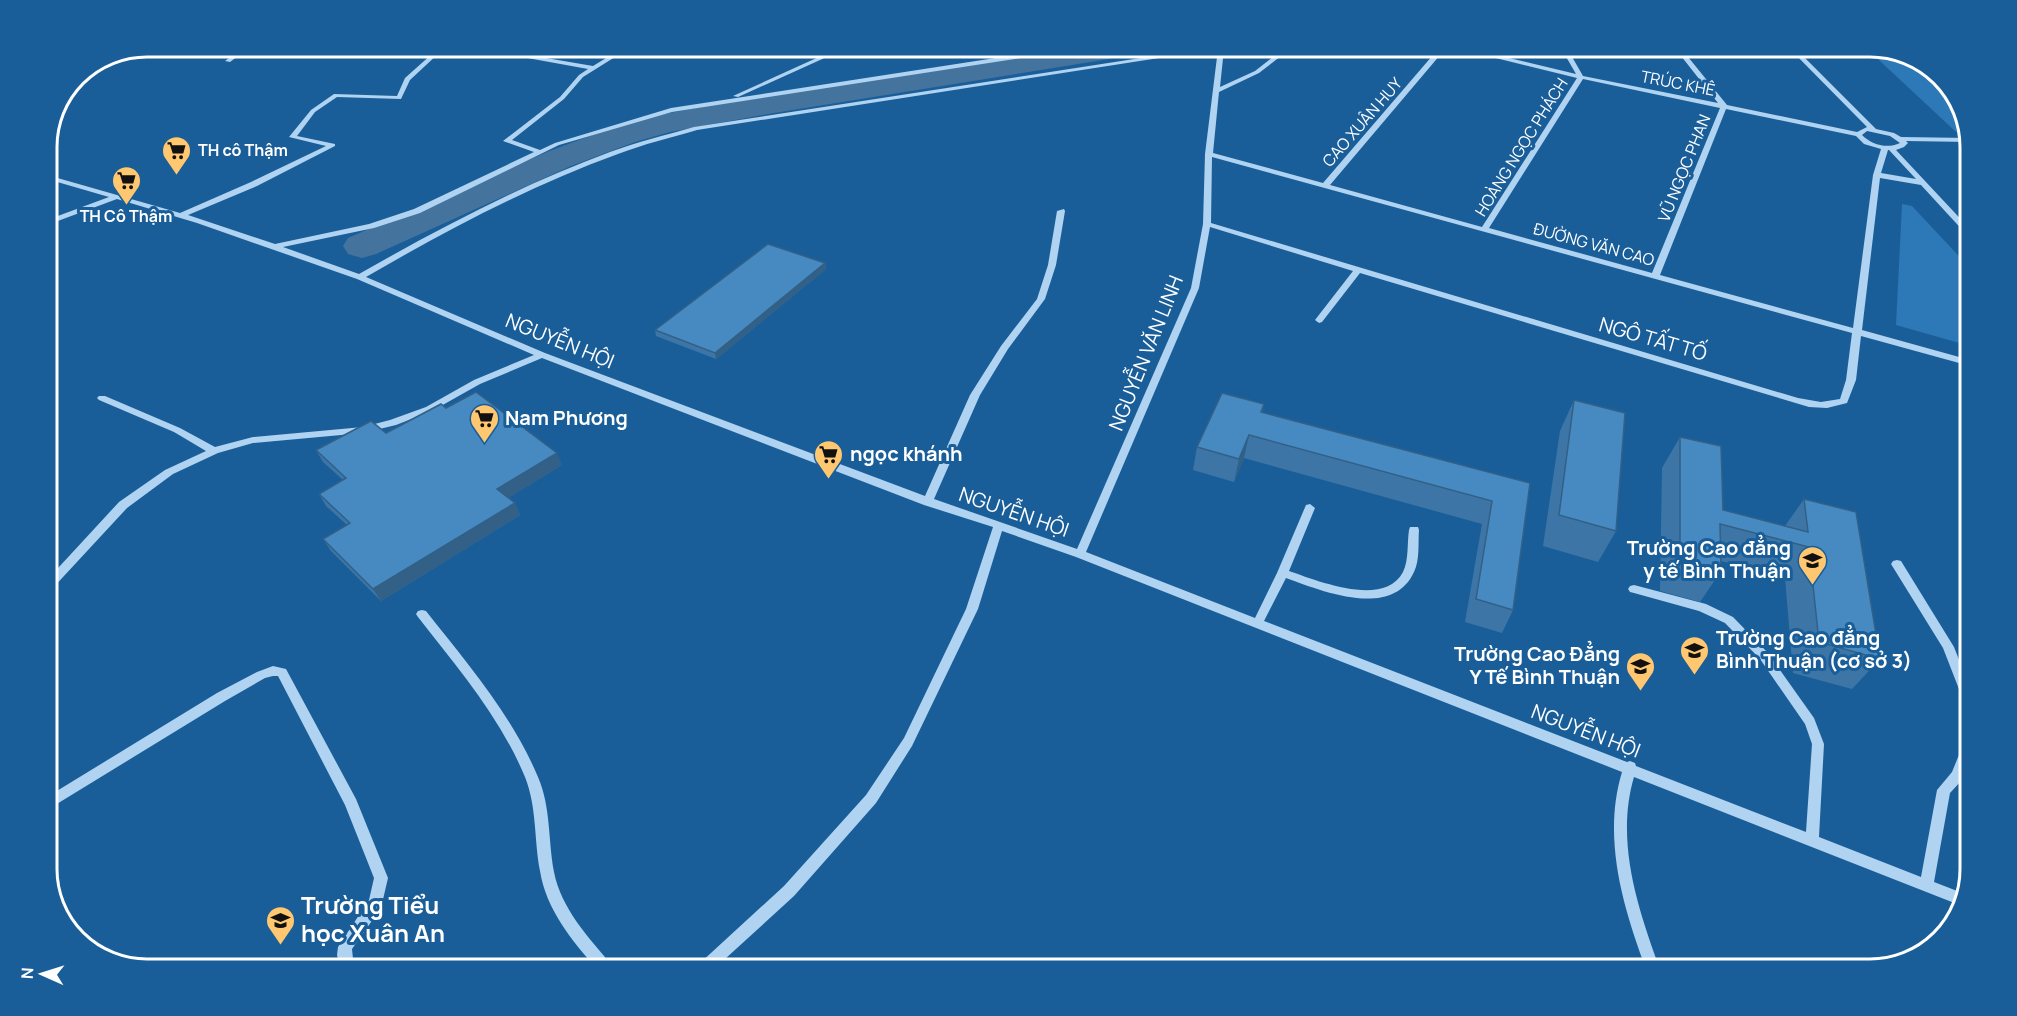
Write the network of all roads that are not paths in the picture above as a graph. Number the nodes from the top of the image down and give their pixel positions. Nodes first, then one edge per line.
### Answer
1 (234, 57) edge
2 (432, 57) edge
3 (528, 57) edge
4 (612, 57) edge
5 (823, 57) edge
6 (1016, 57) edge
7 (1162, 57) edge
8 (1220, 57) edge
9 (1277, 57) edge
10 (1435, 57) edge
11 (1495, 57) edge
12 (1569, 57) edge
13 (1685, 57) edge
14 (1801, 57) edge
15 (228, 61) dead end
16 (594, 68) junction
17 (1581, 78) junction
18 (1217, 91) junction
19 (722, 102) junction
20 (1724, 106) junction
21 (1874, 129) junction
22 (1858, 134) junction
23 (1902, 139) junction
24 (1960, 140) edge
25 (1888, 148) junction
26 (540, 152) junction
27 (1209, 154) junction
28 (1877, 175) junction
29 (57, 180) edge
30 (1925, 184) junction
31 (1325, 186) junction
32 (116, 197) junction
33 (1061, 211) dead end
34 (181, 215) junction
35 (57, 219) edge
36 (1960, 222) edge
37 (1207, 224) junction
38 (1484, 230) junction
39 (274, 247) junction
40 (1359, 269) junction
41 (360, 277) junction
42 (1655, 277) junction
43 (1319, 320) dead end
44 (1857, 332) junction
45 (542, 355) junction
46 (1960, 360) edge
47 (102, 398) dead end
48 (214, 451) junction
49 (928, 502) junction
50 (1310, 508) dead end
51 (998, 527) junction
52 (1414, 530) dead end
53 (1080, 554) junction
54 (1897, 564) dead end
55 (57, 570) edge
56 (1283, 573) junction
57 (1634, 589) dead end
58 (422, 614) dead end
59 (1258, 622) junction
60 (1960, 677) edge
61 (1630, 767) junction
62 (1960, 769) edge
63 (57, 798) edge
64 (1812, 840) junction
65 (1926, 886) junction
66 (1955, 897) edge
67 (345, 959) edge
68 (597, 959) edge
69 (715, 959) edge
70 (1649, 959) edge

1 - 15 street
2 - 34 street
3 - 16 street
4 - 16 street
5 - 19 street
6 - 19 street
7 - 41 street
8 - 18 street, NGUYỄN VĂN LINH
9 - 18 street
10 - 31 street, CAO XUÂN HUY
11 - 17 street, TRÚC KHÊ
12 - 17 street, HOÀNG NGỌC PHÁCH
13 - 20 street, VŨ NGỌC PHAN
14 - 21 street
16 - 26 street
17 - 20 street, TRÚC KHÊ
17 - 38 street, HOÀNG NGỌC PHÁCH
18 - 27 street, NGUYỄN VĂN LINH
19 - 26 street
20 - 22 street, TRÚC KHÊ
20 - 42 street, VŨ NGỌC PHAN
21 - 22 street
21 - 23 street
22 - 25 street
23 - 24 street
23 - 25 street
25 - 28 street, NGÔ TẤT TỐ
25 - 30 street
26 - 39 street
27 - 31 street, ĐƯỜNG VĂN CAO
27 - 37 street, NGUYỄN VĂN LINH
28 - 30 street
28 - 44 street, NGÔ TẤT TỐ
29 - 32 street, NGUYỄN HỘI
30 - 36 street
31 - 38 street, ĐƯỜNG VĂN CAO
32 - 34 street, NGUYỄN HỘI
32 - 35 street
33 - 49 street
34 - 39 street, NGUYỄN HỘI
37 - 40 street, NGÔ TẤT TỐ
37 - 53 street, NGUYỄN VĂN LINH
38 - 42 street, ĐƯỜNG VĂN CAO
39 - 41 street, NGUYỄN HỘI
40 - 43 street
40 - 44 street, NGÔ TẤT TỐ
41 - 45 street, NGUYỄN HỘI
42 - 44 street, ĐƯỜNG VĂN CAO
44 - 46 street, ĐƯỜNG VĂN CAO
45 - 48 street
45 - 49 street, NGUYỄN HỘI
47 - 48 street
48 - 55 street
49 - 51 street, NGUYỄN HỘI
50 - 56 street
51 - 53 street, NGUYỄN HỘI
51 - 69 street
52 - 56 street
53 - 59 street, NGUYỄN HỘI
54 - 60 street
56 - 59 street
57 - 64 street
58 - 68 street
59 - 61 street, NGUYỄN HỘI
61 - 64 street, NGUYỄN HỘI
61 - 70 street
62 - 65 street
63 - 67 street
64 - 65 street, NGUYỄN HỘI
65 - 66 street, NGUYỄN HỘI

